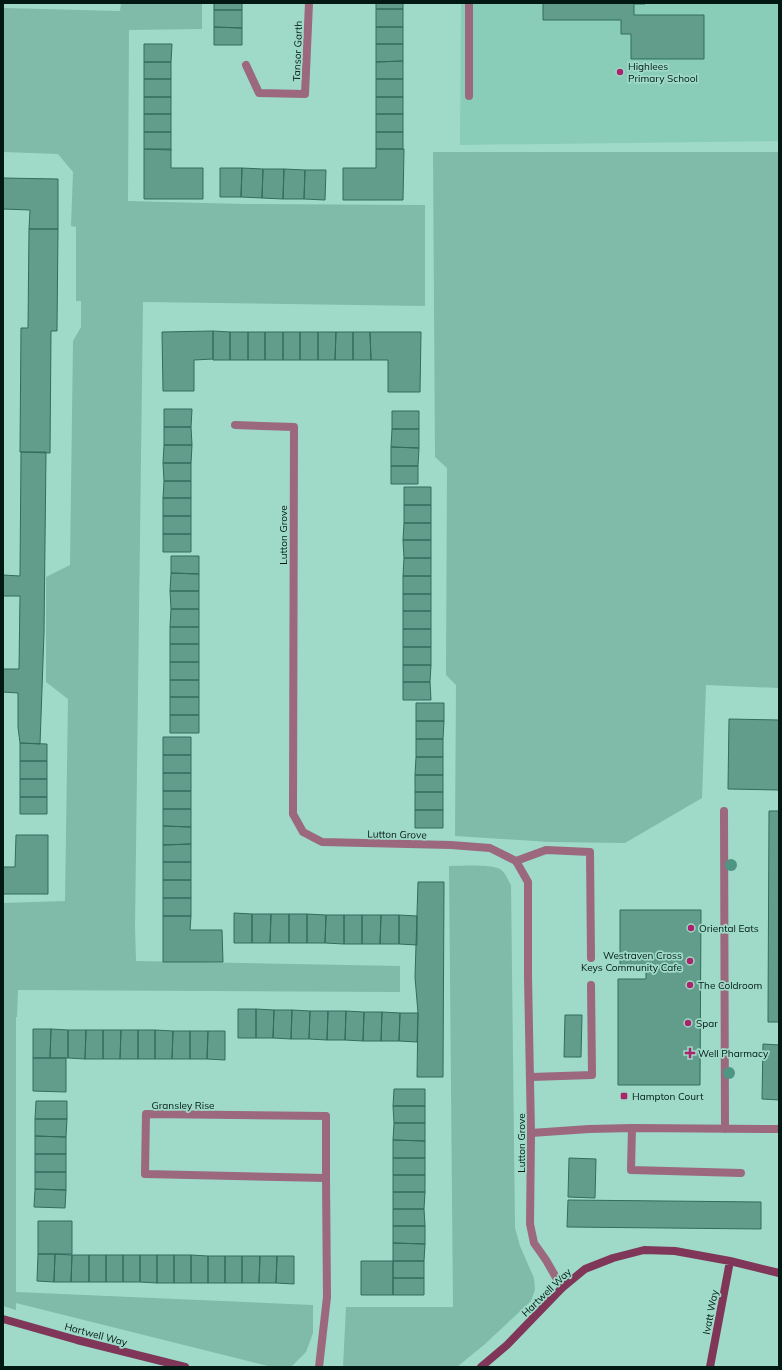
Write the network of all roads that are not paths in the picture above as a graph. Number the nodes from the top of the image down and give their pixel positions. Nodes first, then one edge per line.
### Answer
1 (309, 3) edge
2 (469, 3) edge
3 (246, 65) dead end
4 (469, 96) dead end
5 (235, 425) dead end
6 (724, 811) dead end
7 (516, 861) junction
8 (592, 958) dead end
9 (591, 985) dead end
10 (531, 1077) junction
11 (632, 1128) junction
12 (725, 1129) junction
13 (779, 1129) edge
14 (531, 1134) junction
15 (741, 1173) dead end
16 (326, 1178) junction
17 (730, 1261) junction
18 (779, 1273) edge
19 (562, 1288) junction
20 (3, 1319) edge
21 (185, 1367) edge
22 (319, 1367) edge
23 (481, 1367) edge
24 (710, 1367) edge

1 - 3 street, Tansor Garth
2 - 4 street
5 - 7 street, Lutton Grove
6 - 12 street
7 - 8 street
7 - 10 street, Lutton Grove
9 - 10 street
10 - 14 street, Lutton Grove
11 - 12 street
11 - 14 street
11 - 15 street
12 - 13 street
14 - 19 street, Lutton Grove
16 - 16 street, Gransley Rise
16 - 22 street, Gransley Rise
17 - 18 street, Hartwell Way
17 - 19 street, Hartwell Way
17 - 24 street, Ivatt Way
19 - 23 street, Hartwell Way
20 - 21 street, Hartwell Way

